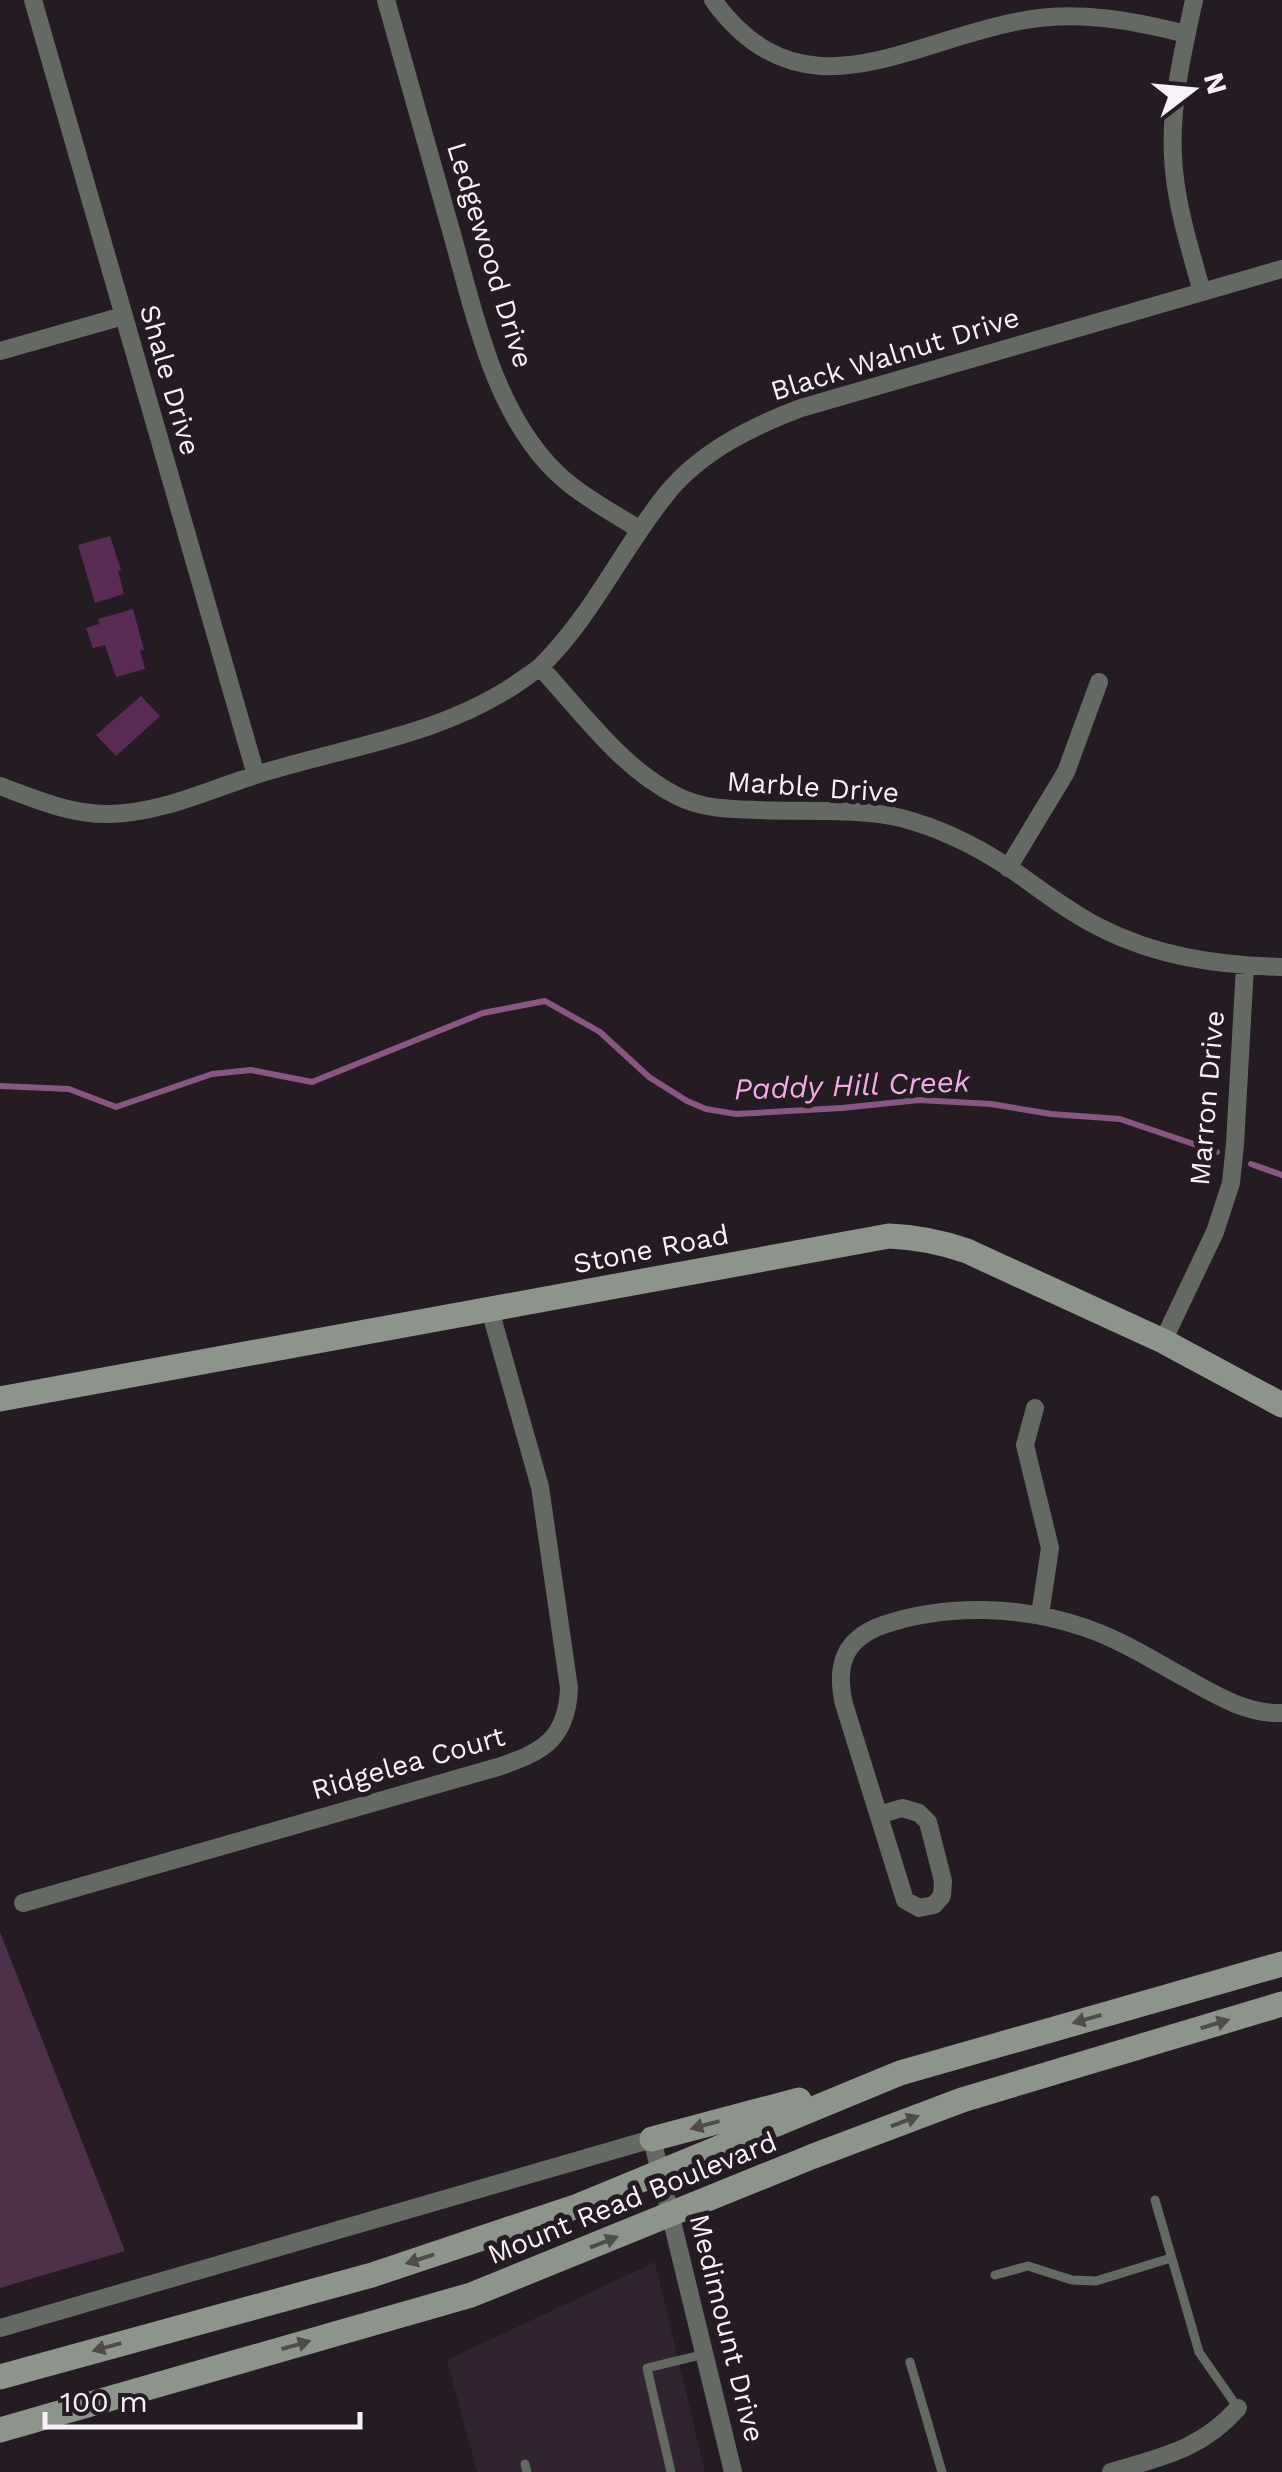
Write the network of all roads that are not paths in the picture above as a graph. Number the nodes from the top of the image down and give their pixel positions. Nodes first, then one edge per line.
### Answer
1 (33, 0) edge
2 (386, 0) edge
3 (713, 0) edge
4 (1194, 0) edge
5 (1186, 34) junction
6 (1282, 270) edge
7 (1202, 292) junction
8 (123, 316) junction
9 (0, 351) edge
10 (640, 530) junction
11 (540, 666) junction
12 (1099, 682) dead end
13 (256, 775) junction
14 (0, 786) edge
15 (1008, 868) junction
16 (1245, 966) junction
17 (1282, 966) edge
18 (490, 1310) junction
19 (1163, 1341) junction
20 (0, 1399) edge
21 (1282, 1405) edge
22 (1036, 1408) dead end
23 (1040, 1615) junction
24 (1282, 1713) edge
25 (878, 1815) junction
26 (23, 1903) dead end
27 (1282, 1964) edge
28 (1282, 2004) edge
29 (900, 2072) junction
30 (652, 2138) junction
31 (660, 2170) junction
32 (1155, 2200) dead end
33 (671, 2215) junction
34 (1171, 2258) junction
35 (995, 2275) dead end
36 (0, 2328) edge
37 (704, 2354) junction
38 (910, 2362) dead end
39 (0, 2377) edge
40 (1238, 2408) joint
41 (0, 2430) edge
42 (672, 2472) edge
43 (733, 2472) edge
44 (942, 2472) edge
45 (1111, 2472) edge

1 - 8 street, Shale Drive
2 - 10 street, Ledgewood Drive
3 - 5 street
4 - 5 street
5 - 7 street
6 - 7 street, Black Walnut Drive
7 - 10 street, Black Walnut Drive
8 - 9 street
8 - 13 street, Shale Drive
10 - 11 street, Black Walnut Drive
11 - 13 street, Black Walnut Drive
11 - 15 street, Marble Drive
12 - 15 street
13 - 14 street, Black Walnut Drive
15 - 16 street, Marble Drive
16 - 17 street, Marble Drive
16 - 19 street, Marron Drive
18 - 19 main road, Stone Road
18 - 20 main road, Stone Road
18 - 26 street, Ridgelea Court
19 - 21 main road, Stone Road
22 - 23 street
23 - 24 street
23 - 25 street
25 - 25 street
27 -> 29 main road, Mount Read Boulevard
33 -> 28 main road, Mount Read Boulevard
29 -> 30 main road
29 - 31 main road, Mount Read Boulevard
30 - 31 street, Medimount Drive
30 - 36 street, Mount Read Boulevard
31 - 33 street, Medimount Drive
31 -> 39 main road, Mount Read Boulevard
32 - 34 lane
33 - 37 street, Medimount Drive
41 -> 33 main road, Mount Read Boulevard
34 - 35 lane
34 - 40 lane
37 - 42 lane
37 - 43 street, Medimount Drive
38 - 44 lane
40 - 45 street

